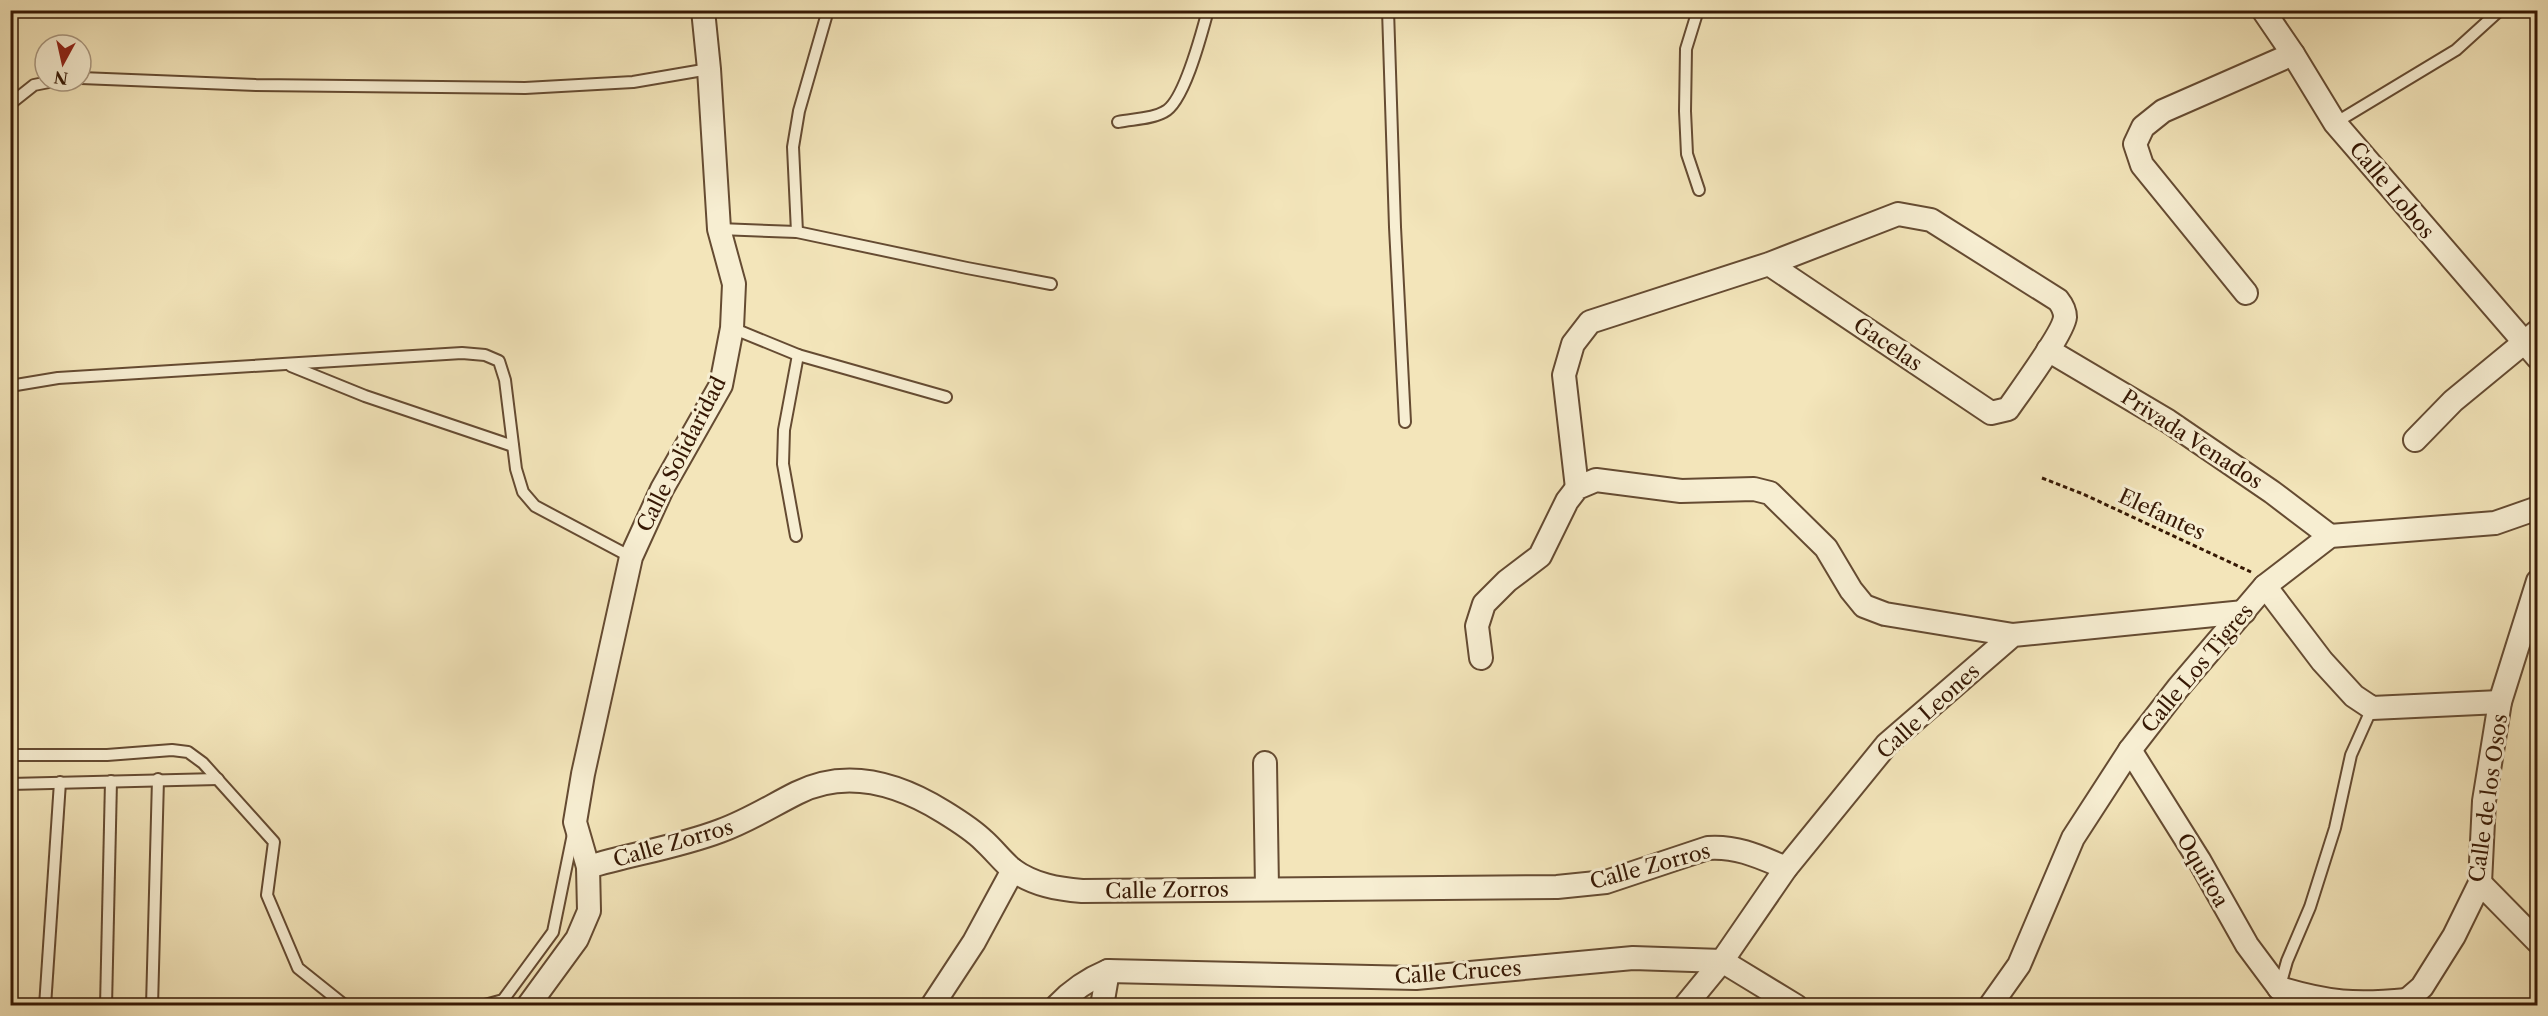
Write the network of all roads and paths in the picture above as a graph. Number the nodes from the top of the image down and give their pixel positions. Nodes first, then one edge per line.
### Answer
1 (703, 10) edge
2 (828, 10) edge
3 (1208, 10) edge
4 (1388, 10) edge
5 (1698, 10) edge
6 (2263, 10) edge
7 (2500, 10) edge
8 (2293, 54) junction
9 (709, 69) junction
10 (93, 78) edge
11 (33, 86) edge
12 (10, 104) edge
13 (1118, 122) dead end
14 (2335, 123) junction
15 (1700, 190) dead end
16 (719, 229) junction
17 (797, 232) junction
18 (1769, 264) junction
19 (1051, 284) dead end
20 (2246, 293) dead end
21 (732, 328) junction
22 (2533, 345) edge
23 (2048, 350) junction
24 (798, 355) junction
25 (286, 364) junction
26 (10, 386) edge
27 (946, 397) dead end
28 (1405, 422) dead end
29 (2415, 440) dead end
30 (513, 446) junction
31 (2042, 478) dead end
32 (1577, 488) junction
33 (2538, 508) edge
34 (2330, 536) junction
35 (796, 537) dead end
36 (631, 557) junction
37 (2538, 580) edge
38 (2265, 586) junction
39 (2244, 612) junction
40 (2013, 635) junction
41 (1481, 658) dead end
42 (2500, 702) junction
43 (2372, 708) junction
44 (2130, 750) junction
45 (10, 755) edge
46 (1265, 764) dead end
47 (158, 779) junction
48 (218, 779) junction
49 (111, 781) junction
50 (60, 782) junction
51 (10, 784) edge
52 (575, 822) junction
53 (588, 867) junction
54 (1786, 868) junction
55 (1014, 870) junction
56 (2480, 883) junction
57 (1267, 888) junction
58 (2538, 942) edge
59 (1722, 961) junction
60 (1108, 970) junction
61 (2275, 997) edge
62 (2410, 1003) edge
63 (45, 1005) edge
64 (106, 1005) edge
65 (152, 1005) edge
66 (351, 1005) edge
67 (481, 1005) edge
68 (528, 1005) edge
69 (932, 1005) edge
70 (1057, 1005) edge
71 (1102, 1005) edge
72 (1685, 1005) edge
73 (1796, 1005) edge
74 (1990, 1005) edge

1 - 9 street, Calle Solidaridad
2 - 17 lane
3 - 13 lane
4 - 28 lane
5 - 15 lane
6 - 8 street, Calle Lobos
7 - 14 lane
8 - 14 street, Calle Lobos
8 - 20 street
9 - 10 lane
9 - 16 street, Calle Solidaridad
11 - 12 lane
14 - 22 street, Calle Lobos
16 - 17 lane
16 - 21 street, Calle Solidaridad
17 - 19 lane
18 - 23 street, Gacelas
18 - 23 street
18 - 32 street
21 - 24 lane
21 - 36 street, Calle Solidaridad
22 - 29 street
23 - 34 street, Privada Venados
24 - 27 lane
24 - 35 lane
25 - 26 lane
25 - 30 lane
25 - 30 lane
30 - 36 lane
31 - 38 path, Elefantes
32 - 40 street
32 - 41 street
33 - 34 street
34 - 38 street, Calle Los Tigres
36 - 52 street, Calle Solidaridad
37 - 42 street, Calle de los Osos
38 - 39 street, Calle Los Tigres
38 - 43 street
39 - 40 street
39 - 44 street, Calle Los Tigres
40 - 54 street, Calle Leones
42 - 43 street
42 - 56 street, Calle de los Osos
43 - 61 lane
44 - 61 street, Oquitoa
44 - 74 street, Calle Los Tigres
45 - 48 lane
46 - 57 street
47 - 48 lane
47 - 49 lane
47 - 65 lane
48 - 66 lane
49 - 50 lane
49 - 64 lane
50 - 51 lane
50 - 63 lane
52 - 53 street, Calle Zorros
52 - 67 lane
53 - 55 street, Calle Zorros
53 - 68 street, Calle Zorros
54 - 57 street, Calle Zorros
54 - 59 street, Calle Leones
55 - 57 street, Calle Zorros
55 - 69 street
56 - 58 street
56 - 62 street, Calle de los Osos
59 - 60 street, Calle Cruces
59 - 72 street, Calle Leones
59 - 73 street, Calle Cruces
60 - 70 street
60 - 71 street
61 - 62 street

